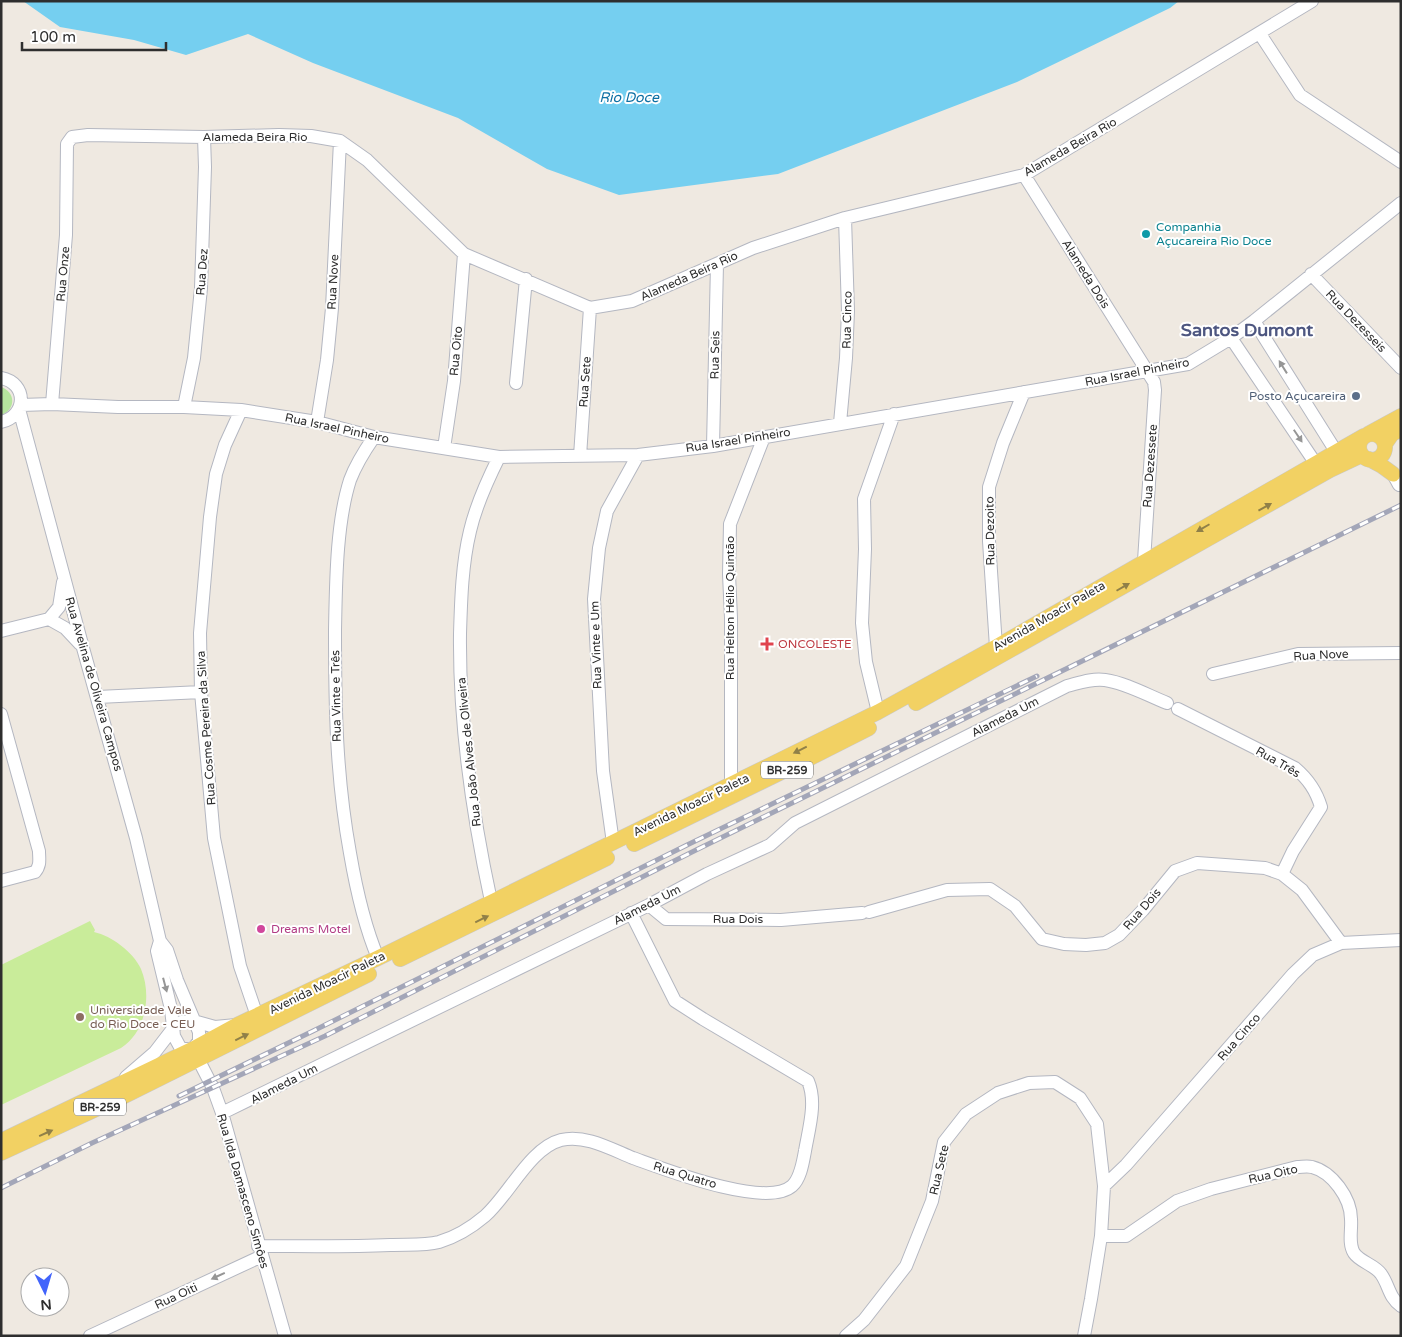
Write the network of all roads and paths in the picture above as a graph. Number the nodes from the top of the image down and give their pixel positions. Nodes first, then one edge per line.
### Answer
1 (1312, 1) edge
2 (1260, 34) junction
3 (204, 137) junction
4 (340, 141) junction
5 (67, 144) joint
6 (1401, 162) edge
7 (1024, 175) junction
8 (1398, 211) edge
9 (845, 218) junction
10 (464, 254) junction
11 (717, 264) junction
12 (1311, 274) junction
13 (526, 280) junction
14 (590, 308) junction
15 (1254, 321) junction
16 (1231, 338) junction
17 (1401, 368) edge
18 (1147, 372) junction
19 (1, 378) edge
20 (516, 383) dead end
21 (1024, 392) junction
22 (52, 404) junction
23 (20, 407) junction
24 (184, 407) junction
25 (241, 410) junction
26 (894, 414) junction
27 (1401, 416) edge
28 (2, 422) edge
29 (317, 422) junction
30 (840, 423) junction
31 (25, 428) junction
32 (1401, 430) edge
33 (1366, 435) junction
34 (374, 437) junction
35 (764, 437) junction
36 (714, 446) junction
37 (1385, 446) junction
38 (444, 448) junction
39 (1337, 453) junction
40 (638, 455) junction
41 (580, 456) junction
42 (499, 457) junction
43 (1366, 457) junction
44 (1316, 464) junction
45 (1144, 561) junction
46 (64, 578) junction
47 (49, 619) junction
48 (1, 631) edge
49 (996, 646) junction
50 (83, 648) junction
51 (1401, 653) edge
52 (1213, 674) dead end
53 (1066, 686) joint
54 (200, 692) junction
55 (98, 697) junction
56 (878, 712) junction
57 (1, 714) edge
58 (731, 784) junction
59 (614, 843) junction
60 (1282, 874) junction
61 (1, 881) edge
62 (491, 902) junction
63 (649, 905) junction
64 (631, 913) junction
65 (1401, 940) edge
66 (160, 941) junction
67 (1341, 943) junction
68 (378, 958) junction
69 (257, 1016) junction
70 (195, 1022) junction
71 (237, 1025) junction
72 (173, 1029) junction
73 (196, 1054) junction
74 (116, 1085) junction
75 (222, 1113) junction
76 (1, 1141) edge
77 (1, 1153) edge
78 (1104, 1186) junction
79 (1100, 1236) junction
80 (260, 1251) junction
81 (1401, 1306) edge
82 (103, 1332) edge
83 (90, 1336) edge
84 (285, 1336) edge
85 (846, 1336) edge
86 (1084, 1336) edge

1 - 2 street, Alameda Beira Rio
2 - 6 street
2 - 7 street, Alameda Beira Rio
3 - 4 street, Alameda Beira Rio
3 - 5 street, Alameda Beira Rio
3 - 24 street, Rua Dez
4 - 10 street, Alameda Beira Rio
4 - 29 street, Rua Nove
5 - 22 street, Rua Onze
7 - 9 street, Alameda Beira Rio
7 - 18 street, Alameda Dois
8 - 12 street, Rua Israel Pinheiro
9 - 11 street, Alameda Beira Rio
9 - 30 street, Rua Cinco
10 - 13 street, Alameda Beira Rio
10 - 38 street, Rua Oito
11 - 14 street, Alameda Beira Rio
11 - 36 street, Rua Seis
12 - 15 street, Rua Israel Pinheiro
12 - 17 street, Rua Dezesseis
13 - 14 street, Alameda Beira Rio
13 - 20 street
14 - 41 street, Rua Sete
15 - 16 street, Rua Israel Pinheiro
39 -> 15 street
16 - 18 street, Rua Israel Pinheiro
16 -> 44 street
18 - 21 street, Rua Israel Pinheiro
18 - 45 street, Rua Dezessete
19 - 23 street, Rua Avelina de Oliveira Campos
21 - 26 street, Rua Israel Pinheiro
21 - 49 street, Rua Dezoito
22 - 23 street, Rua Israel Pinheiro
22 - 24 street, Rua Israel Pinheiro
23 - 28 street
23 - 31 street, Rua Avelina de Oliveira Campos
24 - 25 street, Rua Israel Pinheiro
25 - 29 street, Rua Israel Pinheiro
25 - 54 street, Rua Cosme Pereira da Silva
26 - 30 street, Rua Israel Pinheiro
26 - 56 street
27 - 33 main road, Avenida Moacir Paleta / BR-259
28 - 31 street
29 - 34 street, Rua Israel Pinheiro
30 - 35 street, Rua Israel Pinheiro
31 - 46 street, Rua Avelina de Oliveira Campos
32 - 37 main road
33 - 37 main road
33 - 39 main road, Avenida Moacir Paleta / BR-259
33 - 43 main road
34 - 38 street, Rua Israel Pinheiro
34 - 68 street, Rua Vinte e Três
35 - 36 street, Rua Israel Pinheiro
35 - 58 street, Rua Helton Hélio Quintão
36 - 40 street, Rua Israel Pinheiro
37 - 43 main road
37 - 43 main road
38 - 42 street, Rua Israel Pinheiro
39 - 44 main road, Avenida Moacir Paleta / BR-259
40 - 41 street, Rua Israel Pinheiro
40 - 59 street, Rua Vinte e Um
41 - 42 street, Rua Israel Pinheiro
42 - 62 street, Rua João Alves de Oliveira
73 -> 43 main road, Avenida Moacir Paleta / BR-259
44 -> 45 main road, Avenida Moacir Paleta / BR-259
45 - 49 main road, Avenida Moacir Paleta / BR-259
46 - 47 street
46 - 50 street, Rua Avelina de Oliveira Campos
47 - 48 street
47 - 50 street
49 - 56 main road, Avenida Moacir Paleta / BR-259
50 - 55 street, Rua Avelina de Oliveira Campos
51 - 52 street, Rua Nove
53 - 60 street, Rua Três
53 - 63 street, Alameda Um
54 - 55 street
54 - 69 street, Rua Cosme Pereira da Silva
55 - 66 street, Rua Avelina de Oliveira Campos
56 -> 58 main road, Avenida Moacir Paleta / BR-259
57 - 61 street
58 - 59 main road, Avenida Moacir Paleta / BR-259
59 - 62 main road, Avenida Moacir Paleta / BR-259
60 - 63 street, Rua Dois
60 - 67 street, Rua Dois
62 - 68 main road, Avenida Moacir Paleta / BR-259
63 - 64 street, Alameda Um
64 - 75 street, Alameda Um
64 - 80 street, Rua Quatro
65 - 67 street, Rua Cinco
66 - 70 street, Rua Avelina de Oliveira Campos
66 -> 72 street, Rua Avelina de Oliveira Campos
67 - 78 street, Rua Cinco
68 - 69 main road, Avenida Moacir Paleta / BR-259
69 - 71 main road, Avenida Moacir Paleta / BR-259
70 - 71 street
70 - 72 street
70 - 73 street, Rua Avelina de Oliveira Campos
71 - 73 main road, Avenida Moacir Paleta / BR-259
72 - 73 street, Rua Avelina de Oliveira Campos
72 - 74 street
73 - 74 main road, Avenida Moacir Paleta / BR-259
73 - 75 street, Rua Ilda Damasceno Simôes
77 -> 73 main road, Avenida Moacir Paleta / BR-259
74 - 76 main road, Avenida Moacir Paleta / BR-259
75 - 80 street, Rua Ilda Damasceno Simôes
78 - 79 street, Rua Sete
78 - 85 street, Rua Sete
79 - 81 street, Rua Oito
79 - 86 street, Rua Sete
80 -> 82 street, Rua Oiti
80 - 84 street, Rua Ilda Damasceno Simôes
82 - 83 street, Rua Oiti

